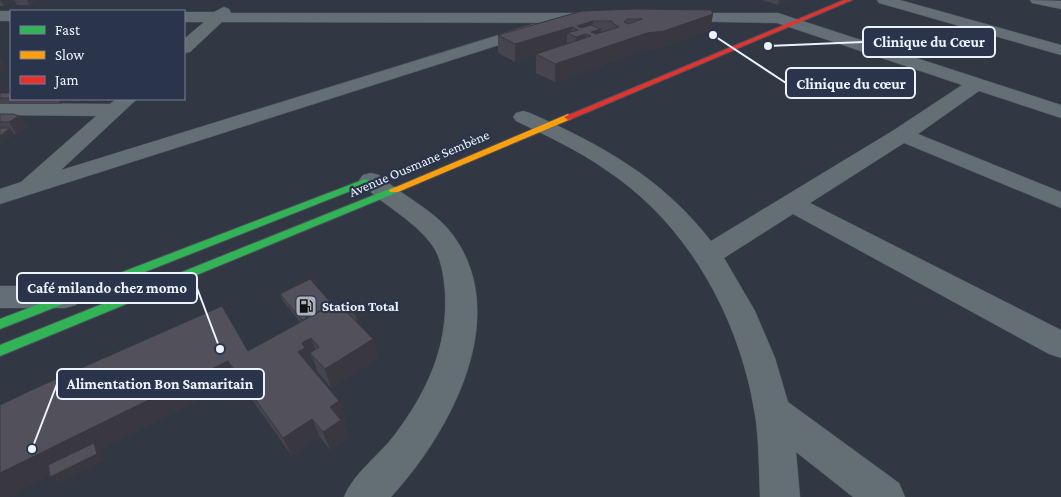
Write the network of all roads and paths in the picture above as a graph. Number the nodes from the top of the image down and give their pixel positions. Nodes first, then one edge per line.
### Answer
1 (220, 0) edge
2 (236, 0) edge
3 (821, 0) edge
4 (849, 0) edge
5 (884, 0) edge
6 (1037, 0) edge
7 (527, 5) dead end
8 (1061, 5) edge
9 (185, 17) edge
10 (200, 17) junction
11 (218, 17) junction
12 (546, 18) junction
13 (614, 18) edge
14 (662, 18) edge
15 (786, 21) junction
16 (185, 31) edge
17 (733, 35) dead end
18 (185, 47) edge
19 (1061, 50) edge
20 (977, 84) junction
21 (110, 104) edge
22 (0, 110) edge
23 (1061, 112) edge
24 (531, 119) junction
25 (902, 135) junction
26 (379, 183) junction
27 (26, 190) junction
28 (0, 193) edge
29 (0, 197) edge
30 (1061, 201) edge
31 (793, 204) junction
32 (0, 213) edge
33 (709, 255) junction
34 (0, 297) edge
35 (66, 298) junction
36 (0, 324) edge
37 (1061, 345) edge
38 (0, 351) edge
39 (773, 412) junction
40 (364, 497) edge
41 (780, 497) edge
42 (885, 497) edge

1 - 10 street
2 - 11 street
3 - 15 main road, Avenue Ousmane Sembène
4 - 15 main road, Avenue Ousmane Sembène
5 - 19 street
6 - 8 street
7 - 12 street
9 - 10 street
10 - 11 street
10 - 16 street
11 - 12 street
11 - 18 street
12 - 13 street
12 - 27 street
14 - 15 street
15 - 17 main road, Avenue Ousmane Sembène
15 - 20 street
15 - 24 main road, Avenue Ousmane Sembène
20 - 23 street
20 - 25 street
21 - 22 street
21 - 27 street
21 - 28 street
24 - 26 main road, Avenue Ousmane Sembène
24 - 33 street
25 - 30 street
25 - 31 street
26 - 35 main road, Avenue Ousmane Sembène
26 - 38 main road, Avenue Ousmane Sembène
26 - 40 street
27 - 29 street
27 - 32 street
31 - 33 street
31 - 37 street
33 - 39 street
34 - 35 street
35 - 36 main road, Avenue Ousmane Sembène
39 - 41 street
39 - 42 street

